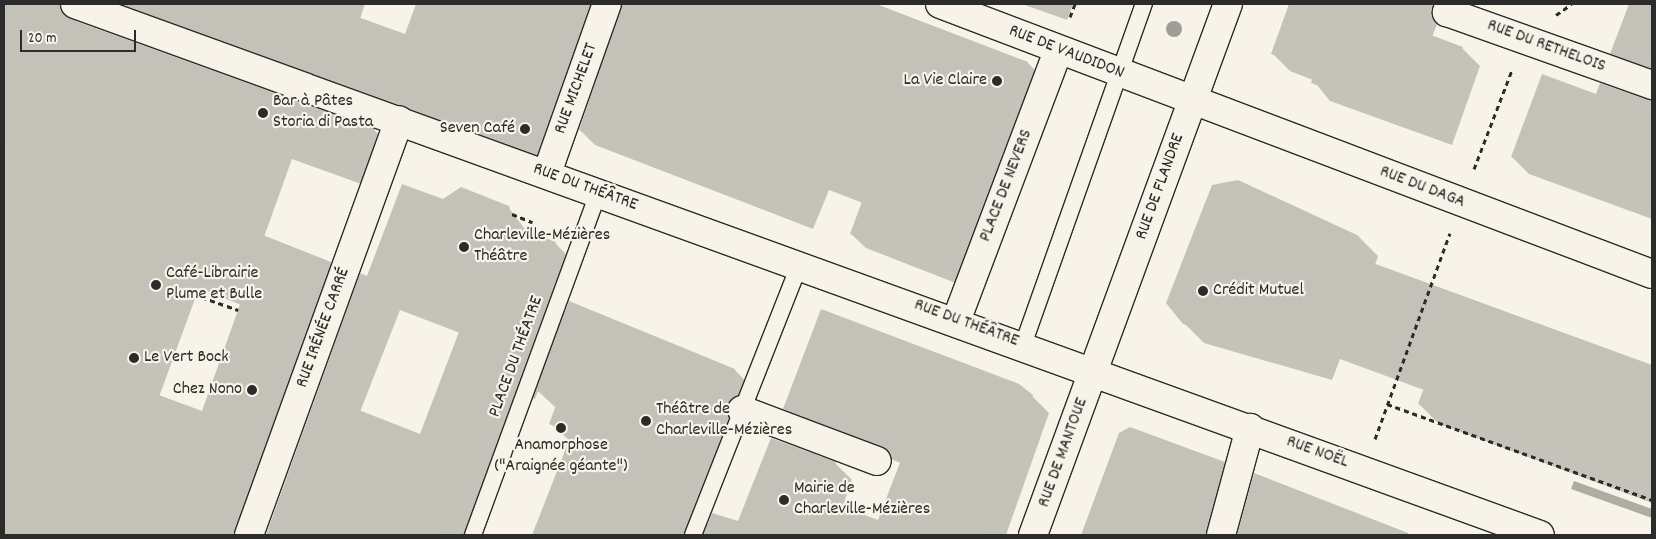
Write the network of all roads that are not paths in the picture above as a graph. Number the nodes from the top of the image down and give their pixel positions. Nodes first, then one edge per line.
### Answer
1 (75, 4) edge
2 (607, 4) edge
3 (940, 4) edge
4 (1144, 4) edge
5 (1228, 4) edge
6 (1450, 4) edge
7 (1058, 50) junction
8 (1118, 74) junction
9 (1652, 85) edge
10 (1192, 102) junction
11 (399, 120) junction
12 (547, 173) junction
13 (598, 193) junction
14 (800, 264) junction
15 (1652, 274) edge
16 (956, 321) junction
17 (1023, 345) junction
18 (1094, 370) junction
19 (742, 410) junction
20 (1250, 428) junction
21 (877, 461) dead end
22 (249, 535) edge
23 (473, 535) edge
24 (693, 535) edge
25 (1033, 535) edge
26 (1221, 535) edge
27 (1540, 535) edge

1 - 11 street, RUE DU THÉÂTRE
2 - 12 street, RUE MICHELET
3 - 7 street, RUE DE VAUDIDON
4 - 8 lane
5 - 10 street, RUE DE FLANDRE
6 - 9 street, RUE DU RETHELOIS
7 - 8 street, RUE DE VAUDIDON
7 - 16 street, PLACE DE NEVERS
8 - 10 street, RUE DE VAUDIDON
8 - 17 lane
10 - 15 street, RUE DU DAGA
10 - 18 street, RUE DE FLANDRE
11 - 12 street, RUE DU THÉÂTRE
11 - 22 street, RUE IRÉNÉE CARRÉ
12 - 13 street, RUE DU THÉÂTRE
13 - 14 street, RUE DU THÉÂTRE
13 - 23 lane, PLACE DU THÉATRE
14 - 16 street, RUE DU THÉÂTRE
14 - 19 lane
16 - 17 street, RUE DU THÉÂTRE
17 - 18 street, RUE DU THÉÂTRE
18 - 20 street, RUE NOËL
18 - 25 street, RUE DE MANTOUE
19 - 21 street
19 - 24 lane
20 - 26 street
20 - 27 street, RUE NOËL

